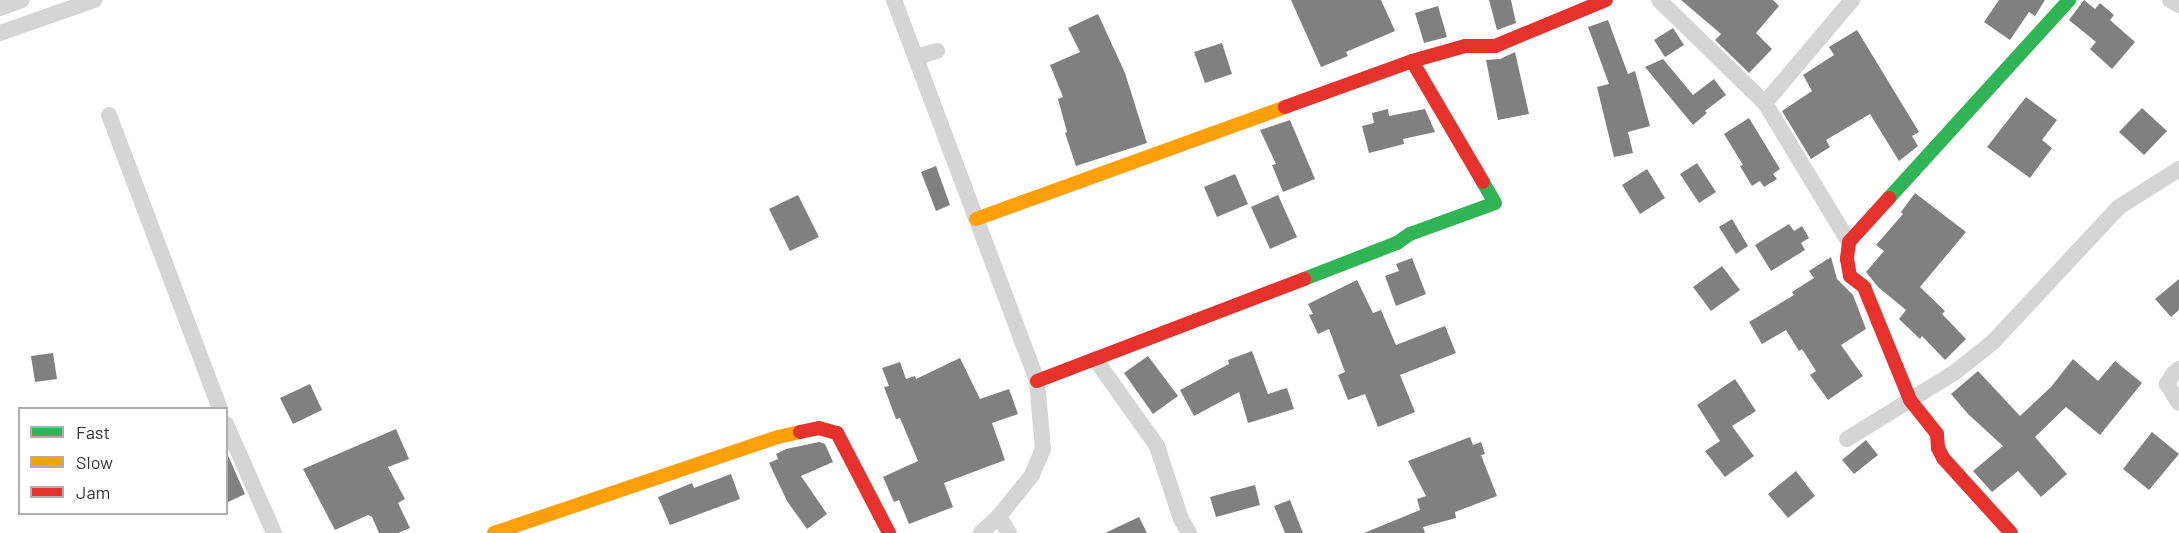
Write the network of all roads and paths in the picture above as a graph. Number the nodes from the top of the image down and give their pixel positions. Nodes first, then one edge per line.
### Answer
1 (22, 0) edge
2 (94, 0) edge
3 (894, 0) edge
4 (1606, 0) edge
5 (1659, 0) edge
6 (1852, 0) edge
7 (2069, 0) edge
8 (2170, 0) edge
9 (2179, 5) edge
10 (0, 8) edge
11 (0, 33) edge
12 (937, 51) dead end
13 (916, 57) junction
14 (1412, 61) junction
15 (1765, 103) junction
16 (110, 115) dead end
17 (2179, 169) edge
18 (976, 219) junction
19 (1849, 242) junction
20 (1095, 359) junction
21 (2179, 369) edge
22 (1037, 381) junction
23 (1910, 400) junction
24 (2179, 404) edge
25 (220, 407) edge
26 (228, 429) edge
27 (1847, 439) dead end
28 (999, 516) junction
29 (274, 533) edge
30 (494, 533) edge
31 (889, 533) edge
32 (981, 533) edge
33 (1009, 533) edge
34 (1189, 533) edge
35 (2011, 533) edge

1 - 10 street
2 - 11 street
3 - 13 street
4 - 14 street
5 - 15 street
6 - 15 street
7 - 19 street
8 - 9 street
12 - 13 street
13 - 18 street
14 - 18 street
14 - 20 street
15 - 19 street
16 - 25 street
17 - 23 street
18 - 22 street
19 - 23 street
20 - 22 street
20 - 34 street
21 - 24 street
22 - 28 street
23 - 27 street
23 - 35 street
26 - 29 street
28 - 32 street
28 - 33 street
30 - 31 street

